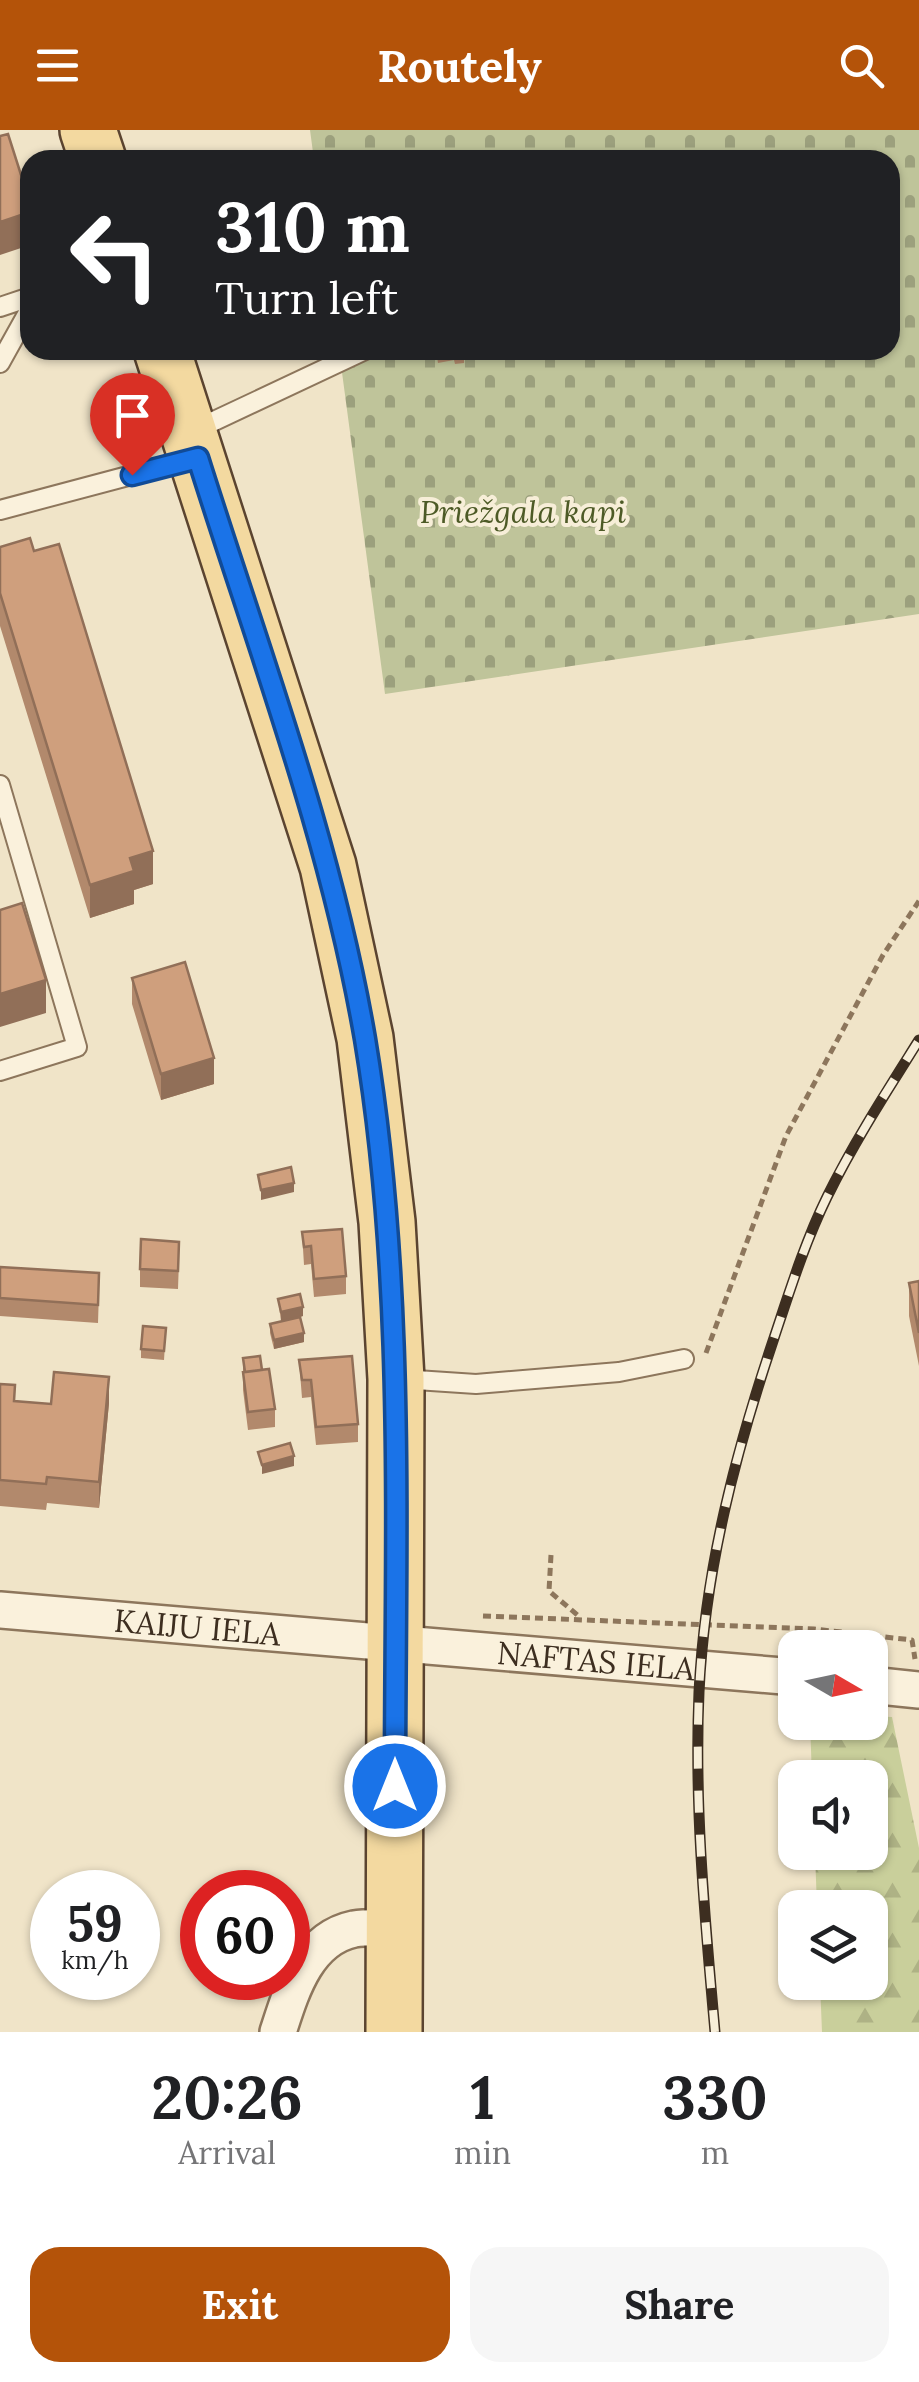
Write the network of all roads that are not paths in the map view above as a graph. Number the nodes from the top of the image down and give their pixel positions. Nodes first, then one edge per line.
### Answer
1 (19, 334) joint
2 (0, 340) edge
3 (165, 360) edge
4 (347, 360) edge
5 (0, 363) edge
6 (194, 445) junction
7 (0, 510) edge
8 (0, 785) edge
9 (0, 1071) edge
10 (684, 1359) road end
11 (396, 1379) junction
12 (0, 1610) edge
13 (395, 1644) junction
14 (778, 1676) edge
15 (918, 1681) edge
16 (888, 1684) edge
17 (394, 1928) junction
18 (278, 2032) edge
19 (394, 2032) edge

1 - 2 lane
1 - 5 lane
3 - 6 main road
4 - 6 lane
6 - 7 lane
6 - 11 main road
8 - 9 lane
10 - 11 lane
11 - 13 main road
12 - 13 street, KAIJU IELA
13 - 14 street, NAFTAS IELA
13 - 17 main road
15 - 16 street
17 - 18 street
17 - 19 main road

